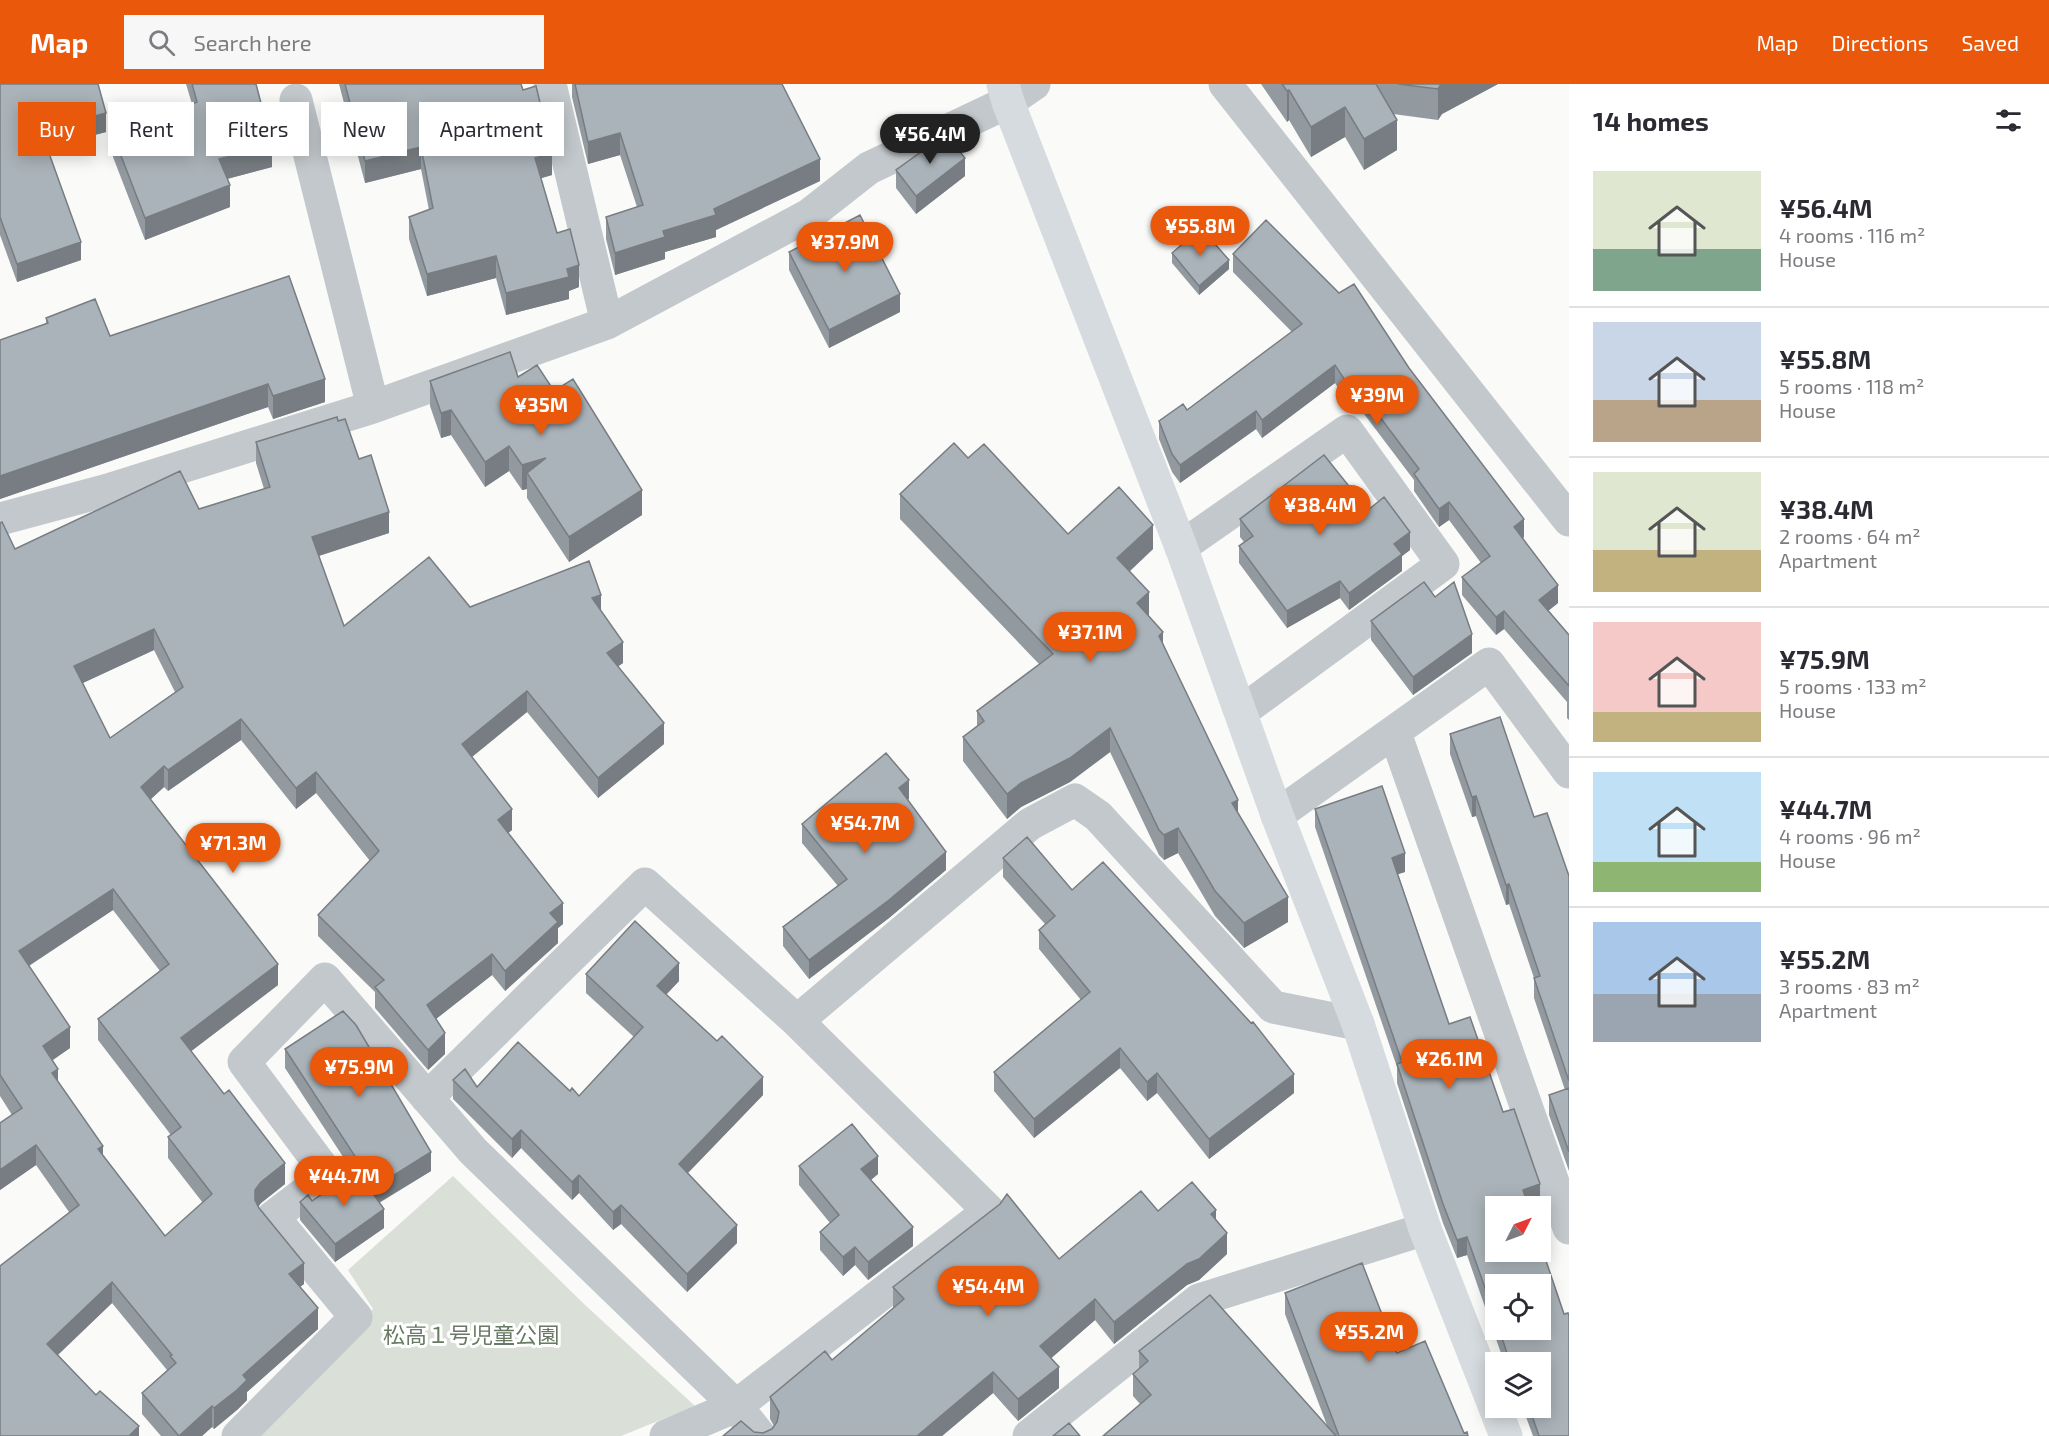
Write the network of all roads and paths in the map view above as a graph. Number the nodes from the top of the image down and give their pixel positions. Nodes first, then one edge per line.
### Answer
1 (550, 84) edge
2 (1225, 84) edge
3 (1015, 90) edge
4 (296, 100) dead end
5 (607, 323) junction
6 (374, 406) junction
7 (0, 519) edge
8 (1569, 520) edge
9 (1181, 547) junction
10 (1241, 712) junction
11 (1395, 733) junction
12 (1569, 772) edge
13 (1277, 814) junction
14 (797, 1021) junction
15 (1358, 1024) junction
16 (427, 1098) junction
17 (1569, 1228) edge
18 (1425, 1230) junction
19 (736, 1406) junction
20 (238, 1436) edge
21 (666, 1436) edge
22 (760, 1436) edge
23 (1029, 1436) edge
24 (1506, 1436) edge

1 - 5 street
2 - 8 street
3 - 5 street
3 - 9 street
4 - 6 street
5 - 6 street
6 - 7 street
9 - 10 street
9 - 10 street
10 - 13 street
11 - 12 street
11 - 13 street
11 - 17 street
13 - 15 street
14 - 15 street
14 - 16 street
14 - 19 street
15 - 18 street
16 - 19 street
16 - 20 street
18 - 23 street
18 - 24 street
19 - 21 street
19 - 22 street

